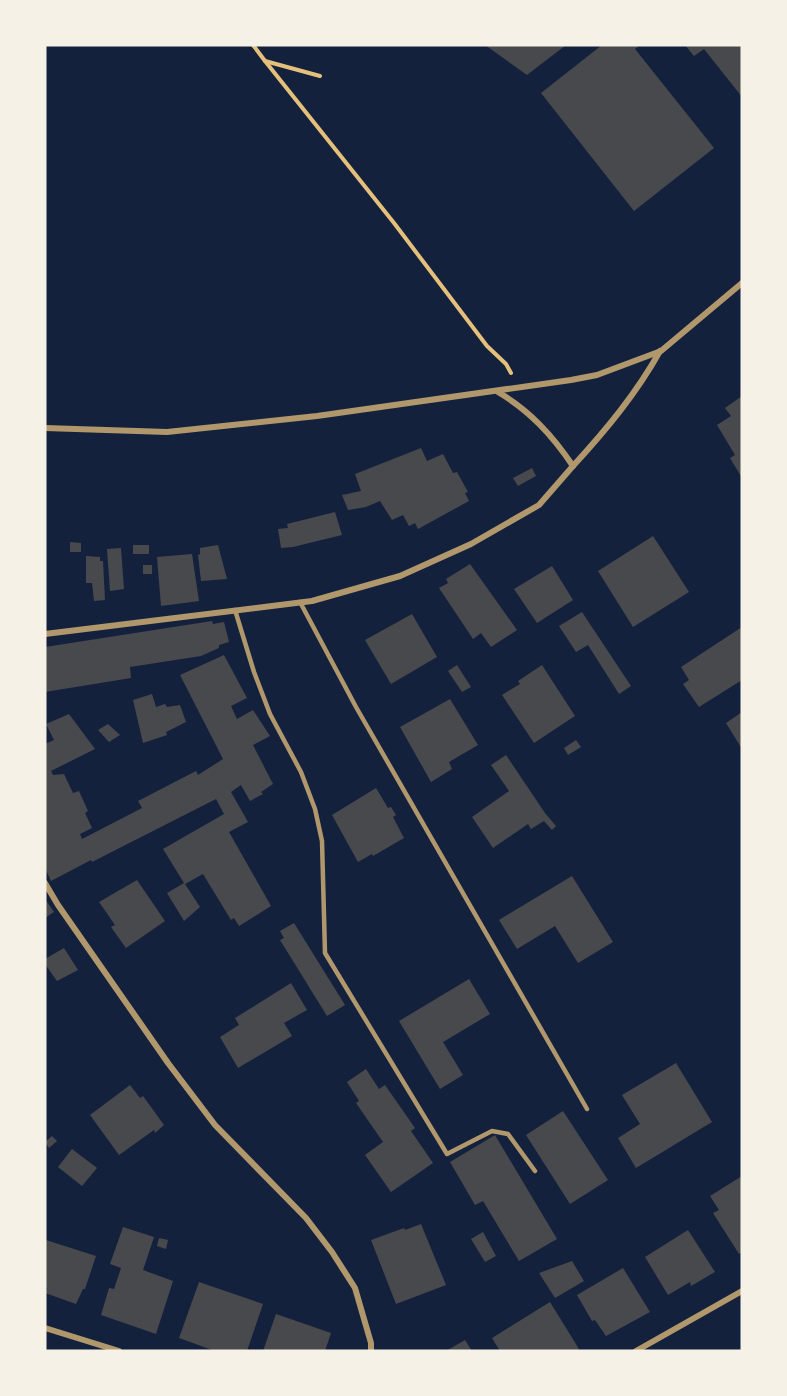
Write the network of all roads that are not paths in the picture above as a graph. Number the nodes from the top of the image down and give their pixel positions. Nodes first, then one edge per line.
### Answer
1 (742, 283) edge
2 (661, 351) junction
3 (498, 392) junction
4 (45, 428) edge
5 (573, 466) junction
6 (300, 602) junction
7 (235, 610) junction
8 (45, 634) edge
9 (45, 883) edge
10 (587, 1109) dead end
11 (535, 1171) dead end
12 (742, 1291) edge
13 (45, 1328) edge
14 (119, 1351) edge
15 (371, 1351) edge
16 (636, 1351) edge

1 - 2 street
2 - 3 street
2 - 5 street
3 - 4 street
3 - 5 street
5 - 6 street
6 - 7 street
6 - 10 lane
7 - 8 street
7 - 11 lane
9 - 15 street
12 - 16 street
13 - 14 street

